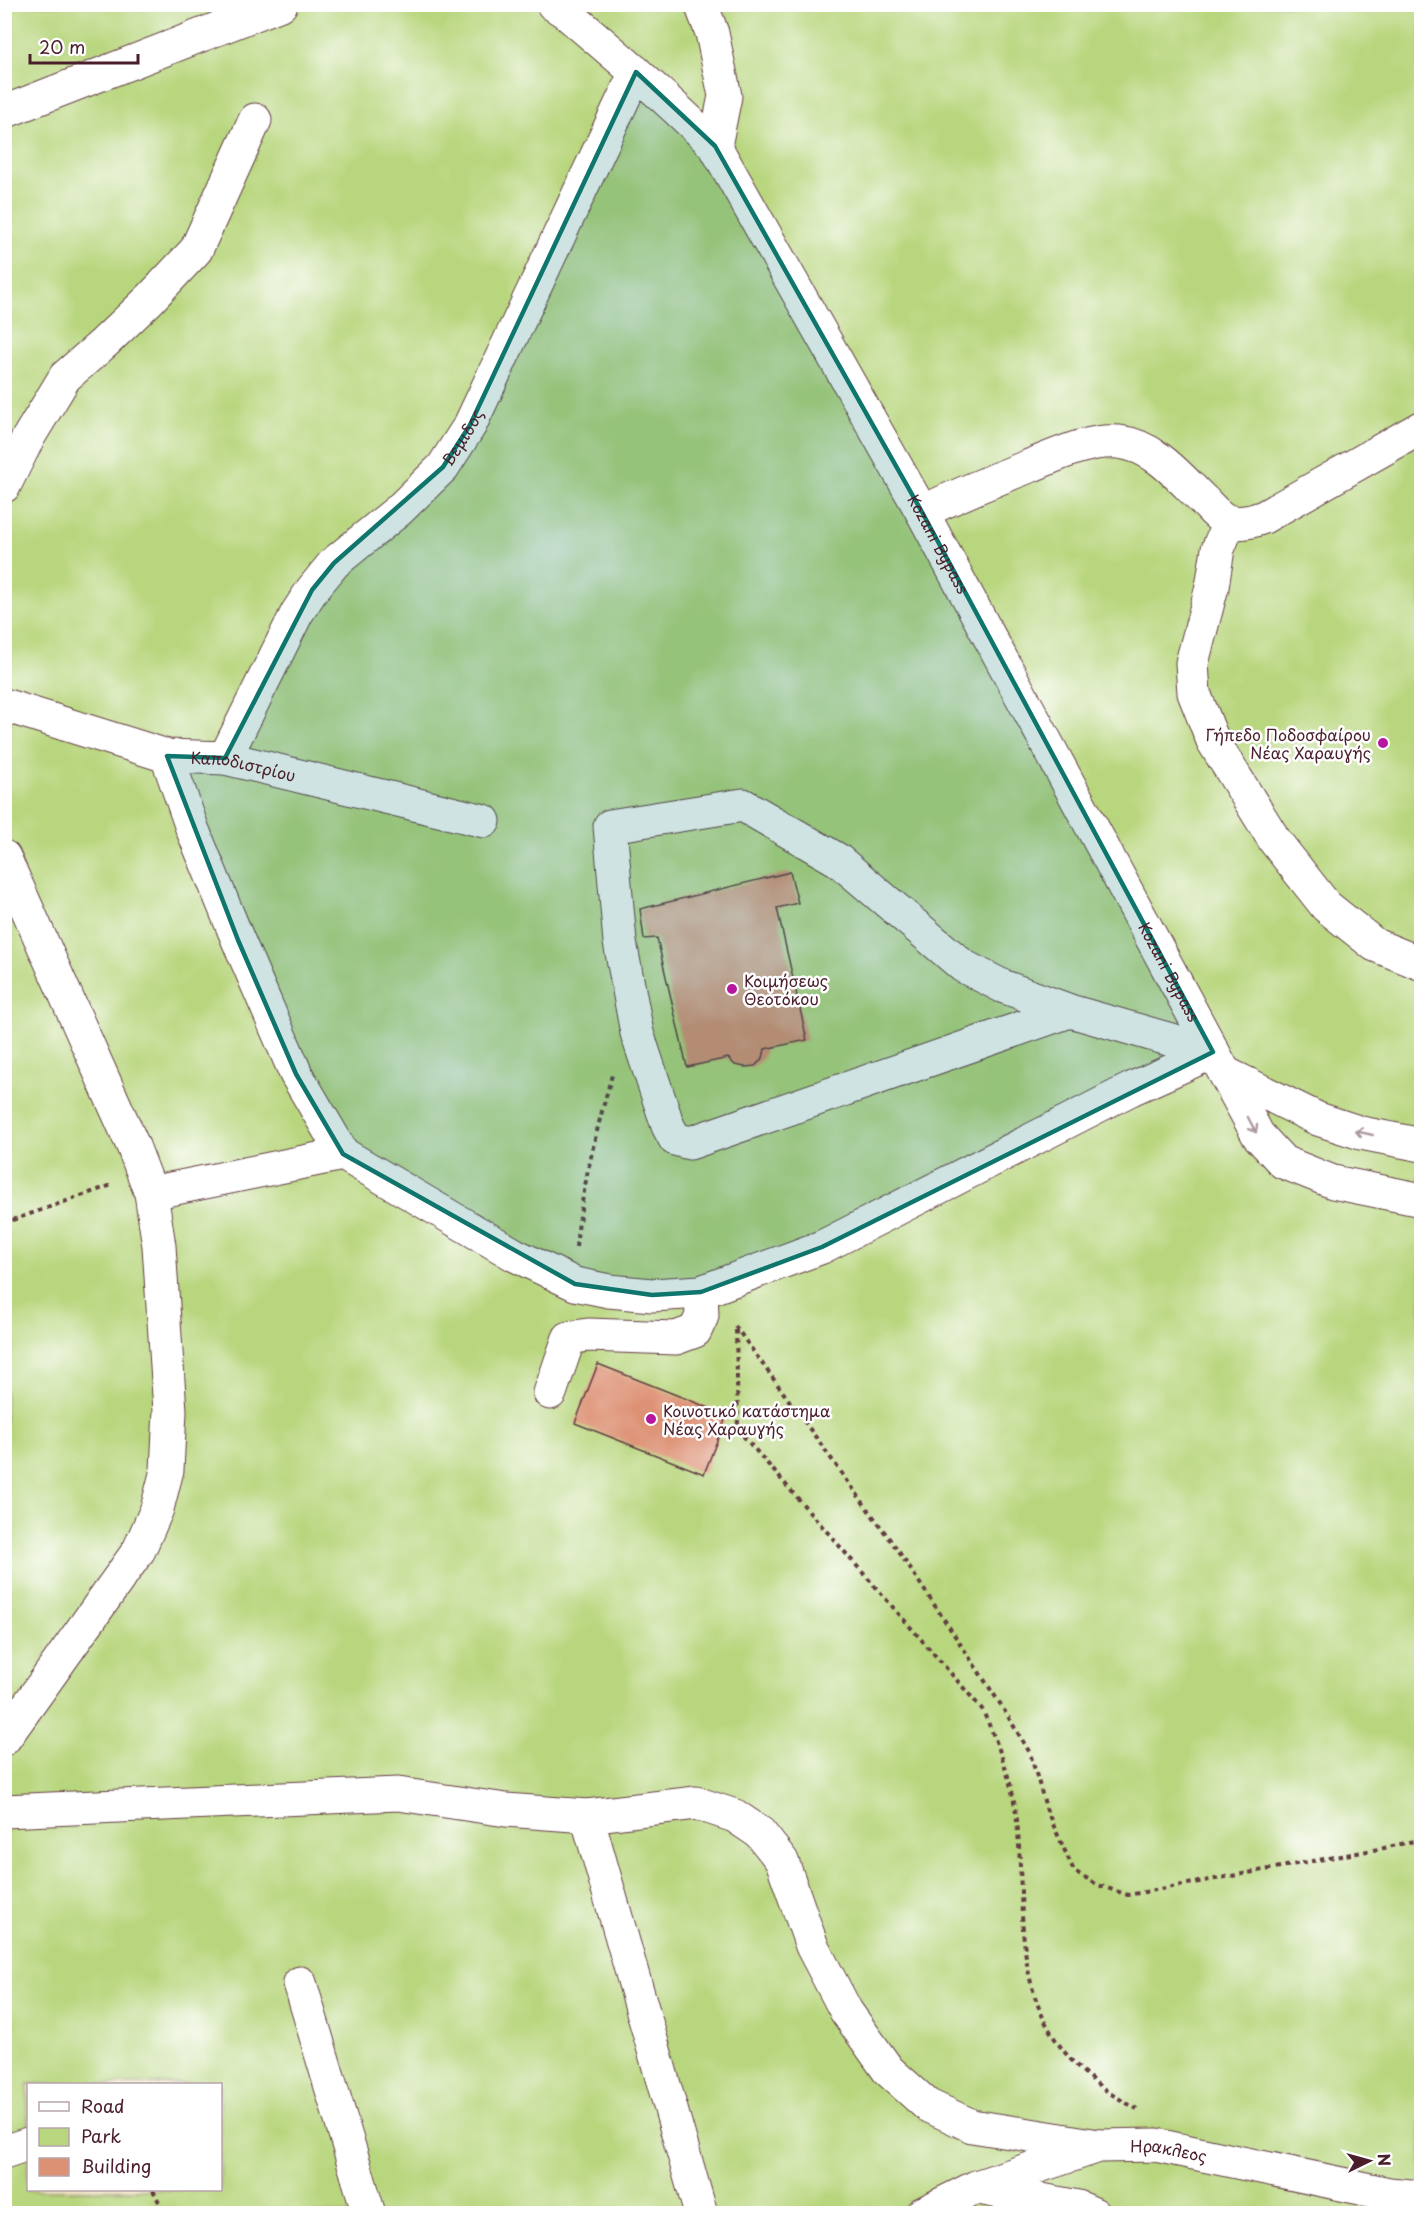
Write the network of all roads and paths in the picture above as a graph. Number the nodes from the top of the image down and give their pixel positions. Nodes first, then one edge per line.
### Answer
1 (281, 4) edge
2 (552, 4) edge
3 (701, 4) edge
4 (636, 72) junction
5 (4, 112) edge
6 (255, 120) dead end
7 (715, 146) junction
8 (1422, 427) edge
9 (4, 486) edge
10 (922, 512) junction
11 (1229, 522) junction
12 (4, 705) edge
13 (168, 756) junction
14 (225, 758) junction
15 (484, 820) dead end
16 (4, 857) edge
17 (1422, 964) edge
18 (1070, 1011) junction
19 (637, 1033) junction
20 (1219, 1063) junction
21 (1422, 1145) edge
22 (343, 1154) junction
23 (147, 1184) junction
24 (1422, 1200) edge
25 (4, 1222) edge
26 (575, 1284) junction
27 (701, 1292) junction
28 (736, 1328) junction
29 (550, 1393) dead end
30 (4, 1739) edge
31 (4, 1811) edge
32 (586, 1816) junction
33 (1422, 1839) edge
34 (300, 1983) dead end
35 (1142, 2112) dead end
36 (27, 2144) edge
37 (1099, 2146) junction
38 (4, 2152) edge
39 (976, 2187) junction
40 (154, 2191) edge
41 (1422, 2197) edge
42 (165, 2214) edge
43 (369, 2214) edge
44 (701, 2214) edge
45 (922, 2214) edge
46 (1094, 2214) edge

1 - 5 street
2 - 4 street, Kozani Bypass
3 - 7 street
4 - 7 street, Kozani Bypass
4 - 14 street, Βεμιδος
6 - 9 street
7 - 10 street, Kozani Bypass
8 - 11 street
10 - 11 street
10 - 20 street, Kozani Bypass
11 - 17 street
12 - 13 street, Καποδιστρίου
13 - 14 street, Καποδιστρίου
13 - 22 street
14 - 15 street, Καποδιστρίου
16 - 23 street
18 - 19 street
18 - 19 street
18 - 20 street
19 - 26 path
21 -> 20 street
20 -> 24 street, Kozani Bypass
20 - 27 street
22 - 23 street
22 - 26 street
23 - 25 path
23 - 30 street
26 - 27 street
27 - 28 path
27 - 29 street
28 - 33 path
28 - 35 path
31 - 32 street
32 - 37 street
32 - 44 street
34 - 43 street
36 - 38 street
37 - 39 street, Ηρακλεος
37 - 41 street, Ηρακλεος
39 - 45 street, Ηρακλεος
39 - 46 street
40 - 42 path

